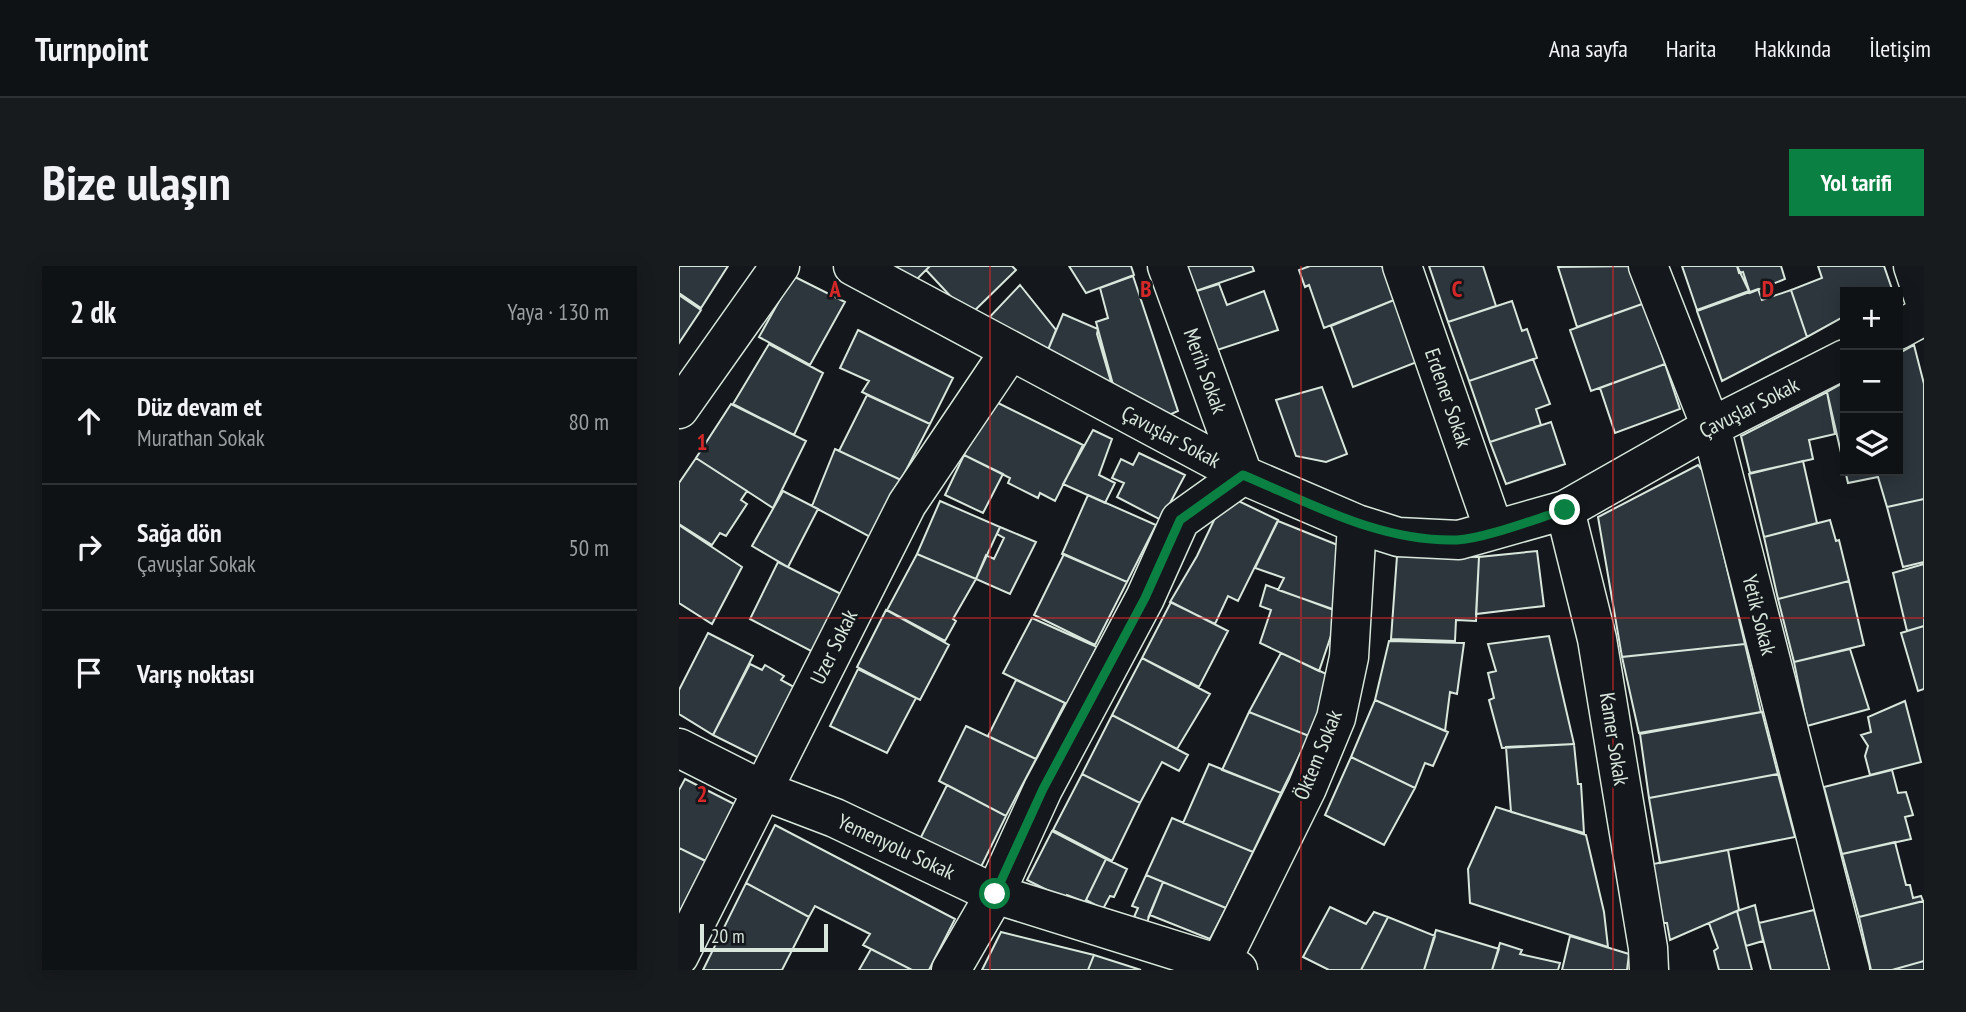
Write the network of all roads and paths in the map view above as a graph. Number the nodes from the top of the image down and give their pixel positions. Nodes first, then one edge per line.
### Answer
1 (781, 266) edge
2 (853, 266) edge
3 (1167, 266) edge
4 (1402, 266) edge
5 (1648, 266) edge
6 (1913, 266) edge
7 (1924, 299) edge
8 (1924, 316) edge
9 (1903, 327) edge
10 (1010, 351) junction
11 (1840, 362) edge
12 (679, 409) edge
13 (1711, 427) junction
14 (1243, 475) junction
15 (1565, 510) junction
16 (1357, 524) junction
17 (1494, 530) junction
18 (679, 748) edge
19 (764, 790) junction
20 (995, 894) junction
21 (679, 956) edge
22 (1225, 968) edge
23 (951, 970) edge
24 (1649, 970) edge
25 (1850, 970) edge

1 - 12 street
2 - 10 street, Çavuşlar Sokak
3 - 14 street, Merih Sokak
4 - 17 street, Erdener Sokak
5 - 13 street, Yetik Sokak
6 - 7 street
8 - 9 street
10 - 14 street, Çavuşlar Sokak
10 - 19 street, Uzer Sokak
11 - 13 street, Çavuşlar Sokak
13 - 15 street, Çavuşlar Sokak
13 - 25 street, Yetik Sokak
14 - 16 street, Çavuşlar Sokak
14 - 20 street
15 - 17 street, Çavuşlar Sokak
15 - 24 street, Kamer Sokak
16 - 17 street, Çavuşlar Sokak
16 - 22 street, Öktem Sokak
18 - 19 street, Yemenyolu Sokak
19 - 20 street, Yemenyolu Sokak
19 - 21 street, Uzer Sokak
20 - 22 street, Yemenyolu Sokak
20 - 23 street

